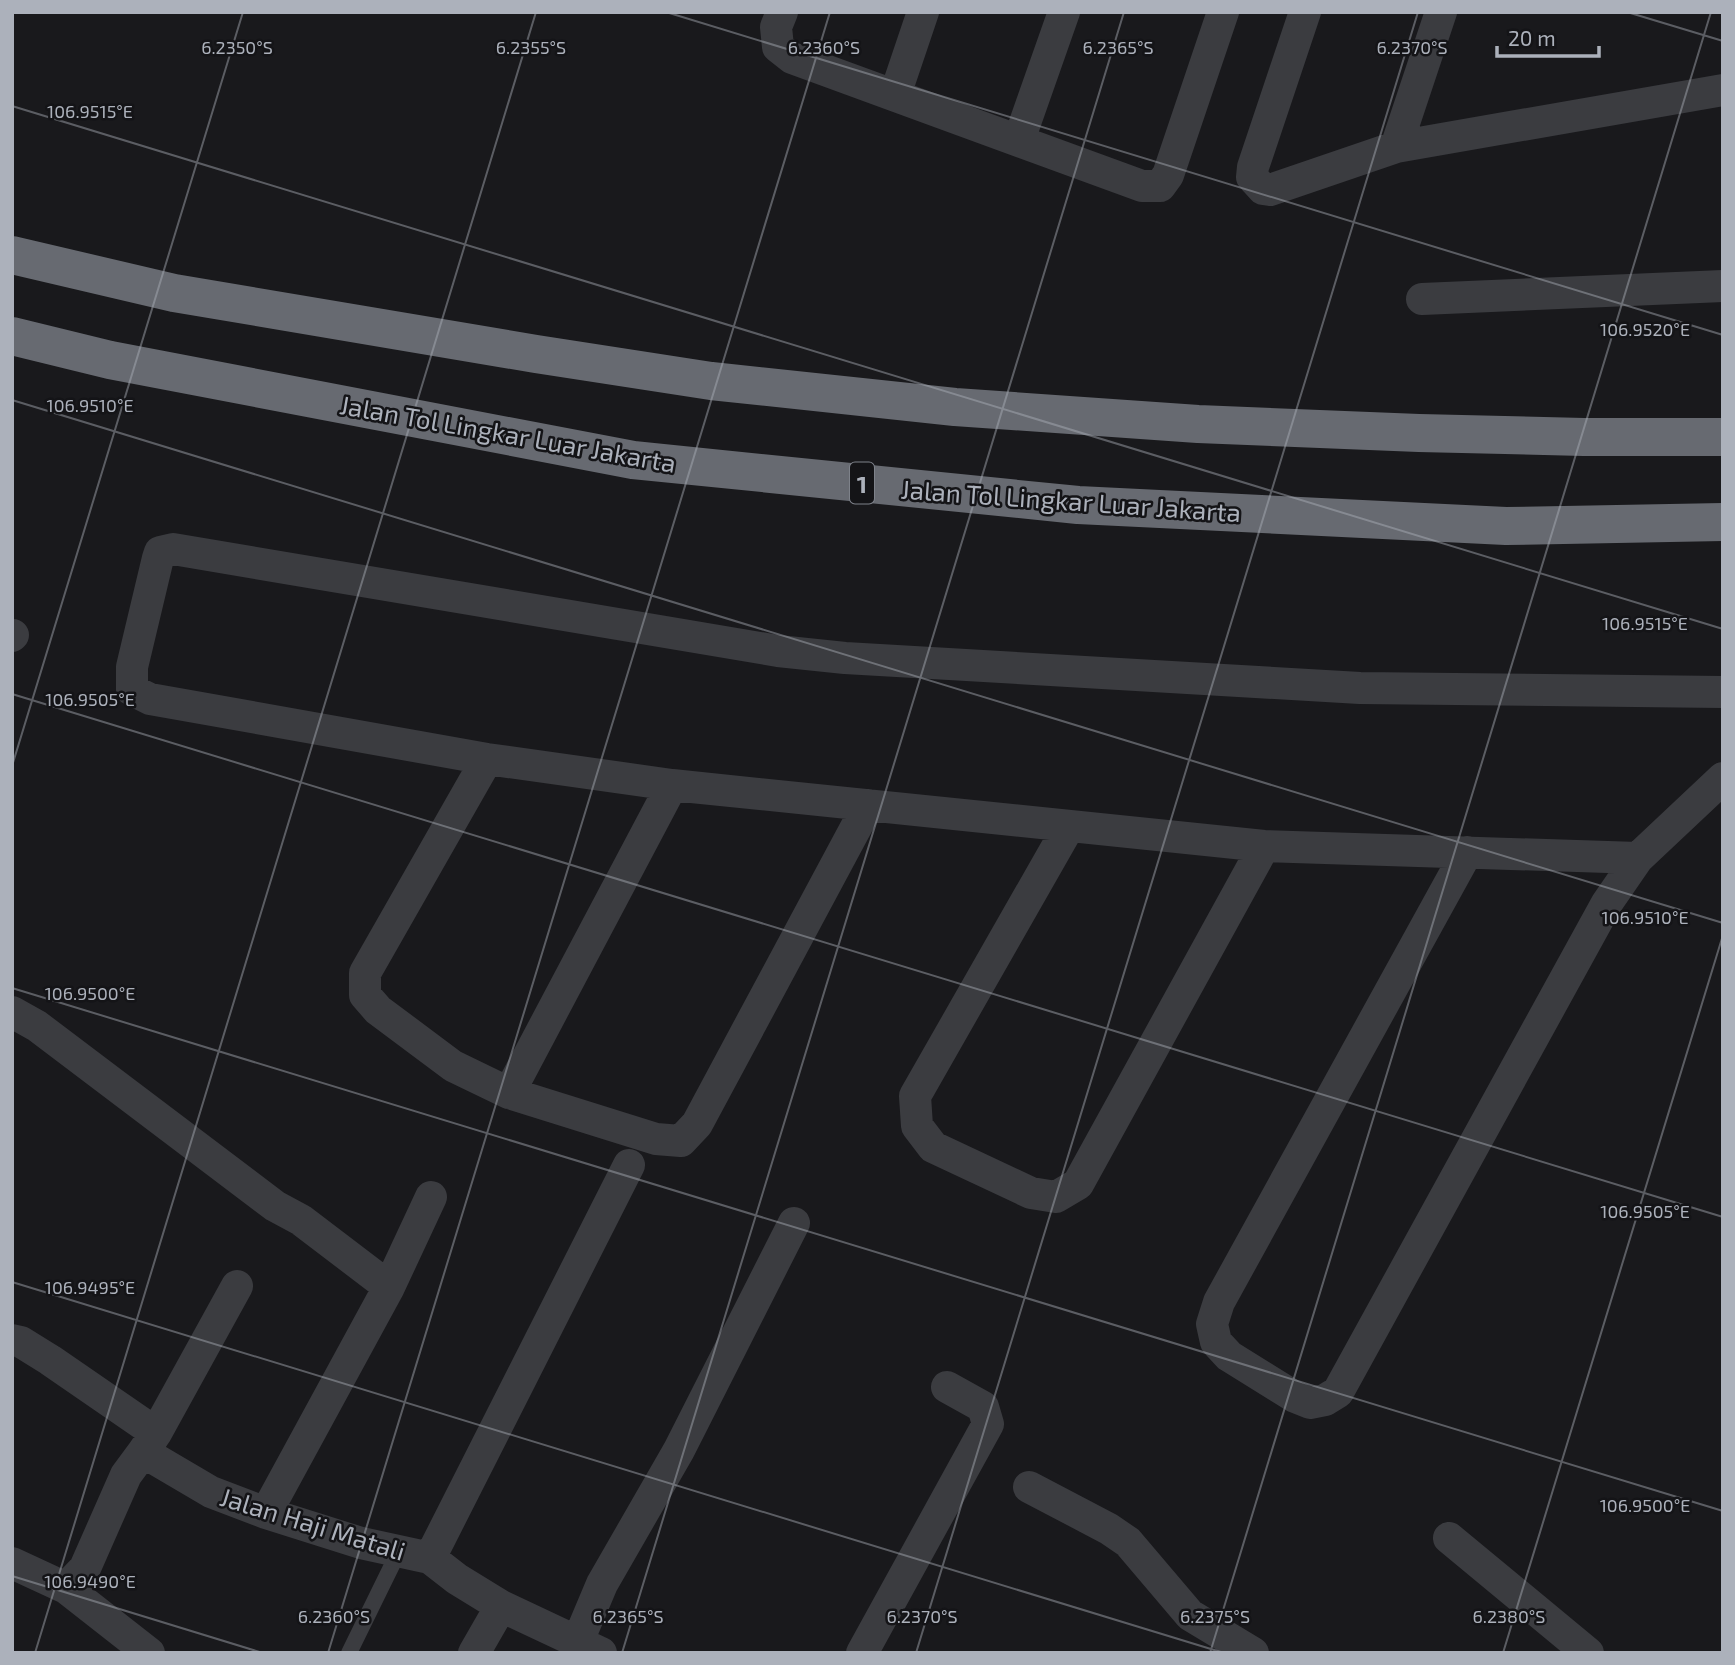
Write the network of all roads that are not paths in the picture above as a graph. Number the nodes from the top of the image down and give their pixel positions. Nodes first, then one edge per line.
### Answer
1 (782, 12) edge
2 (923, 12) edge
3 (1064, 12) edge
4 (1223, 12) edge
5 (1305, 12) edge
6 (1441, 12) edge
7 (1723, 90) edge
8 (895, 95) junction
9 (1019, 140) junction
10 (1396, 147) junction
11 (12, 256) edge
12 (1723, 286) edge
13 (1422, 299) dead end
14 (12, 336) edge
15 (1723, 437) edge
16 (1723, 522) edge
17 (1723, 692) edge
18 (487, 760) junction
19 (1723, 778) edge
20 (672, 785) junction
21 (868, 805) junction
22 (1069, 826) junction
23 (1264, 846) junction
24 (1467, 852) junction
25 (1638, 858) junction
26 (12, 1012) edge
27 (509, 1093) junction
28 (629, 1165) dead end
29 (431, 1197) dead end
30 (794, 1223) dead end
31 (237, 1286) dead end
32 (388, 1287) junction
33 (12, 1339) edge
34 (947, 1387) dead end
35 (150, 1443) junction
36 (1029, 1487) dead end
37 (266, 1513) junction
38 (1449, 1538) dead end
39 (399, 1551) junction
40 (430, 1558) junction
41 (12, 1563) edge
42 (66, 1588) junction
43 (501, 1606) junction
44 (584, 1649) edge
45 (149, 1653) edge
46 (349, 1653) edge
47 (474, 1653) edge
48 (862, 1653) edge
49 (1253, 1653) edge
50 (1588, 1653) edge

1 - 8 street
2 - 8 street
3 - 9 street
4 - 9 street
5 - 10 street
6 - 10 street
7 - 10 street
8 - 9 street
11 - 15 highway
12 - 13 street
14 - 16 highway, Jalan Tol Lingkar Luar Jakarta / 1
17 - 18 street
18 - 20 street
18 - 27 street
19 - 25 street
20 - 21 street
20 - 27 street
21 - 22 street
21 - 27 street
22 - 23 street
22 - 23 street
23 - 24 street
24 - 25 street
24 - 25 street
26 - 32 street
28 - 40 street
29 - 32 street
30 - 44 street
31 - 35 street
32 - 37 street
33 - 35 street, Jalan Haji Matali
34 - 48 street
35 - 37 street, Jalan Haji Matali
35 - 42 street
36 - 49 street
37 - 39 street, Jalan Haji Matali
38 - 50 street
39 - 40 street, Jalan Haji Matali
39 - 46 lane
40 - 43 street, Jalan Haji Matali
41 - 42 street
42 - 45 street
43 - 44 street, Jalan Haji Matali
43 - 47 street

